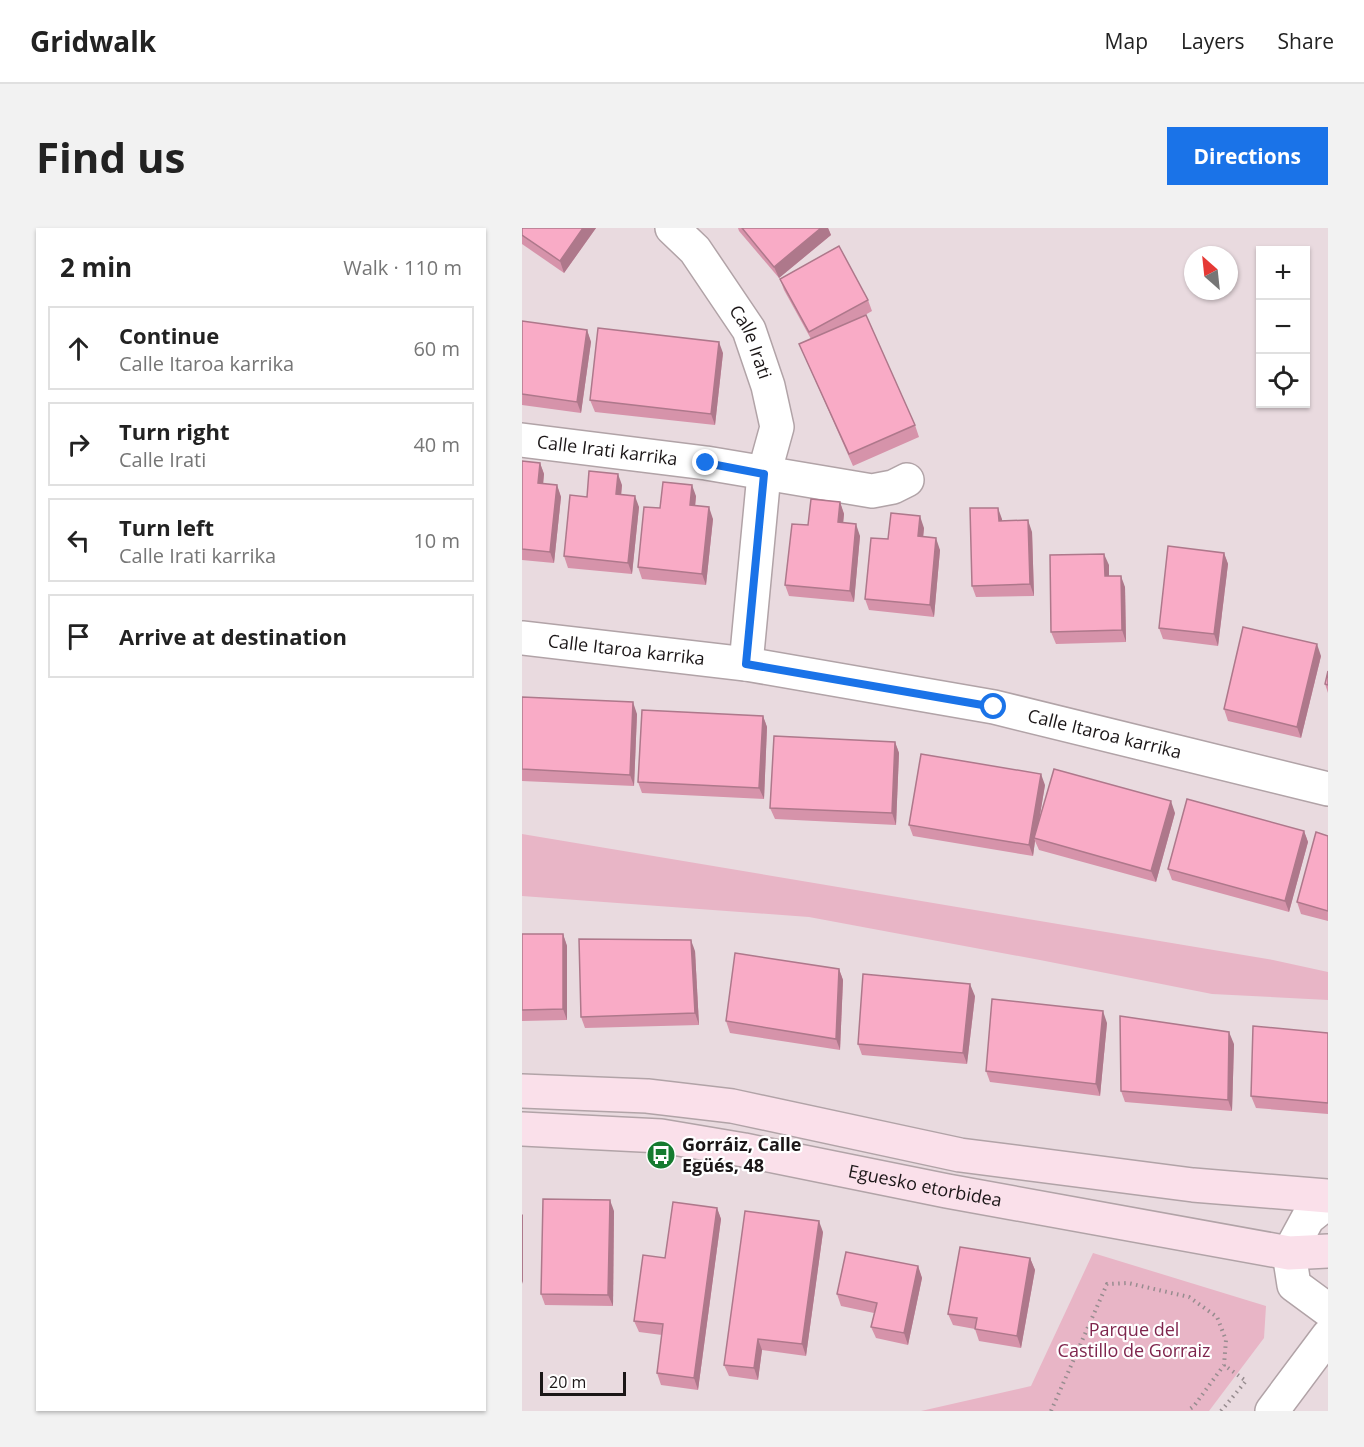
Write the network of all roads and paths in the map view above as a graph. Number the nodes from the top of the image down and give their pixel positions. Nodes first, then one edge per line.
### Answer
1 (672, 228) edge
2 (522, 440) edge
3 (764, 474) junction
4 (907, 480) dead end
5 (522, 638) edge
6 (746, 664) junction
7 (1328, 789) edge
8 (522, 1091) edge
9 (522, 1129) edge
10 (1328, 1196) edge
11 (1328, 1202) edge
12 (1328, 1251) edge
13 (1289, 1253) junction
14 (1328, 1310) edge
15 (1328, 1336) edge
16 (1224, 1365) junction
17 (1051, 1411) edge
18 (1187, 1411) edge
19 (1221, 1411) edge
20 (1272, 1411) edge

1 - 3 street, Calle Irati
2 - 3 street, Calle Irati karrika
3 - 4 street
3 - 6 street, Calle Irati
5 - 6 street, Calle Itaroa karrika
6 - 7 street, Calle Itaroa karrika
8 - 10 street, Eguesko etorbidea
9 - 13 street, Eguesko etorbidea
11 - 13 street
12 - 13 street, Eguesko etorbidea
13 - 14 street
15 - 20 street
16 - 17 path
16 - 18 path
16 - 19 path

